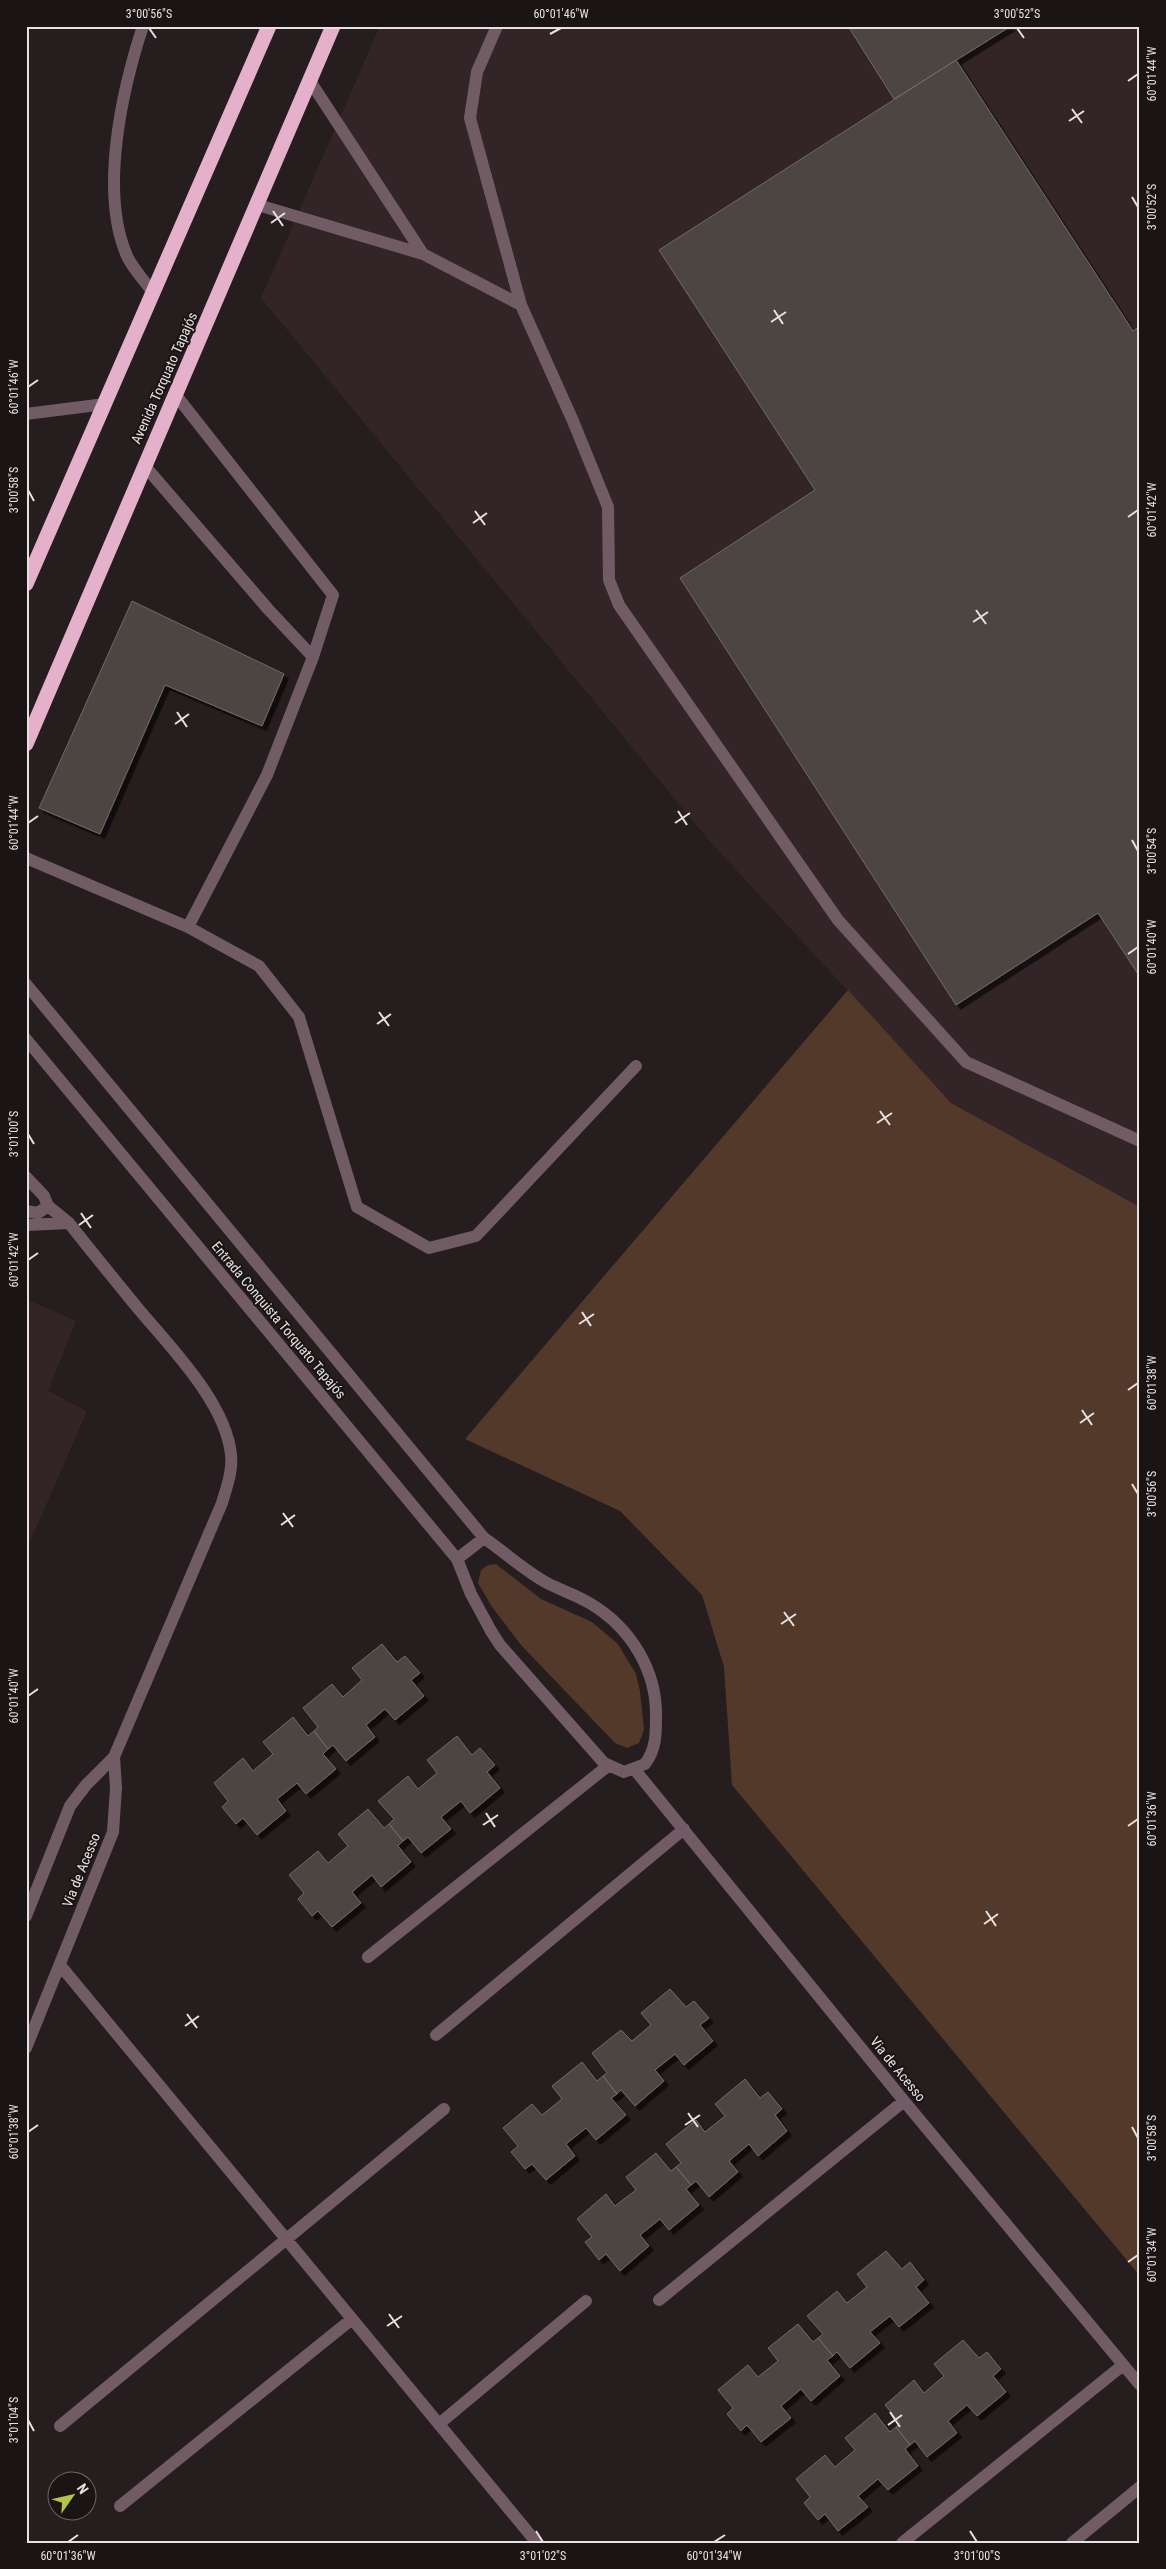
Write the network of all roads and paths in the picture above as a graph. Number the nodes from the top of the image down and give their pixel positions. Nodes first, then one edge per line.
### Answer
1 (143, 26) edge
2 (269, 26) edge
3 (333, 26) edge
4 (496, 26) edge
5 (310, 81) junction
6 (258, 205) junction
7 (423, 254) junction
8 (153, 293) junction
9 (521, 305) junction
10 (175, 394) junction
11 (105, 404) junction
12 (26, 414) edge
13 (144, 465) junction
14 (26, 584) edge
15 (314, 657) junction
16 (26, 744) edge
17 (26, 858) edge
18 (188, 927) junction
19 (26, 984) edge
20 (26, 1038) edge
21 (636, 1066) dead end
22 (1140, 1141) edge
23 (26, 1176) edge
24 (48, 1206) junction
25 (26, 1211) edge
26 (69, 1223) junction
27 (26, 1225) edge
28 (484, 1538) junction
29 (457, 1559) junction
30 (114, 1757) junction
31 (609, 1766) junction
32 (635, 1770) junction
33 (684, 1829) junction
34 (26, 1916) edge
35 (368, 1957) dead end
36 (60, 1965) junction
37 (436, 2034) dead end
38 (26, 2048) edge
39 (904, 2101) junction
40 (444, 2109) dead end
41 (286, 2239) junction
42 (586, 2300) dead end
43 (659, 2300) dead end
44 (352, 2318) junction
45 (1123, 2365) junction
46 (1140, 2385) edge
47 (439, 2424) junction
48 (60, 2426) dead end
49 (1140, 2487) edge
50 (120, 2506) dead end
51 (537, 2543) edge
52 (902, 2543) edge
53 (1072, 2543) edge

1 - 8 street
2 - 8 highway
3 - 5 highway, Avenida Torquato Tapajós
4 - 9 street
5 - 6 highway, Avenida Torquato Tapajós
5 - 7 street
6 - 7 street
6 - 10 highway, Avenida Torquato Tapajós
7 - 9 street
8 - 11 highway
9 - 22 street
10 - 13 highway, Avenida Torquato Tapajós
10 - 15 street
11 - 12 street
11 - 14 highway
13 - 15 street
13 - 16 highway, Avenida Torquato Tapajós
15 - 18 street
17 - 18 street
18 - 21 street
19 - 28 street
20 - 29 street, Entrada Conquista Torquato Tapajós
23 - 24 street
24 - 25 street
24 - 26 street
26 - 27 street
26 - 30 street
28 - 29 street
28 - 32 street
29 - 31 street, Entrada Conquista Torquato Tapajós
30 - 34 street
30 - 36 street, Via de Acesso
31 - 32 street
31 - 35 street
32 - 33 street, Via de Acesso
33 - 37 street
33 - 39 street, Via de Acesso
36 - 38 street, Via de Acesso
36 - 41 street
39 - 43 street
39 - 45 street, Via de Acesso
40 - 41 street
41 - 44 street
41 - 48 street
42 - 47 street
44 - 47 street
44 - 50 street
45 - 46 street, Via de Acesso
45 - 52 street
47 - 51 street
49 - 53 street

